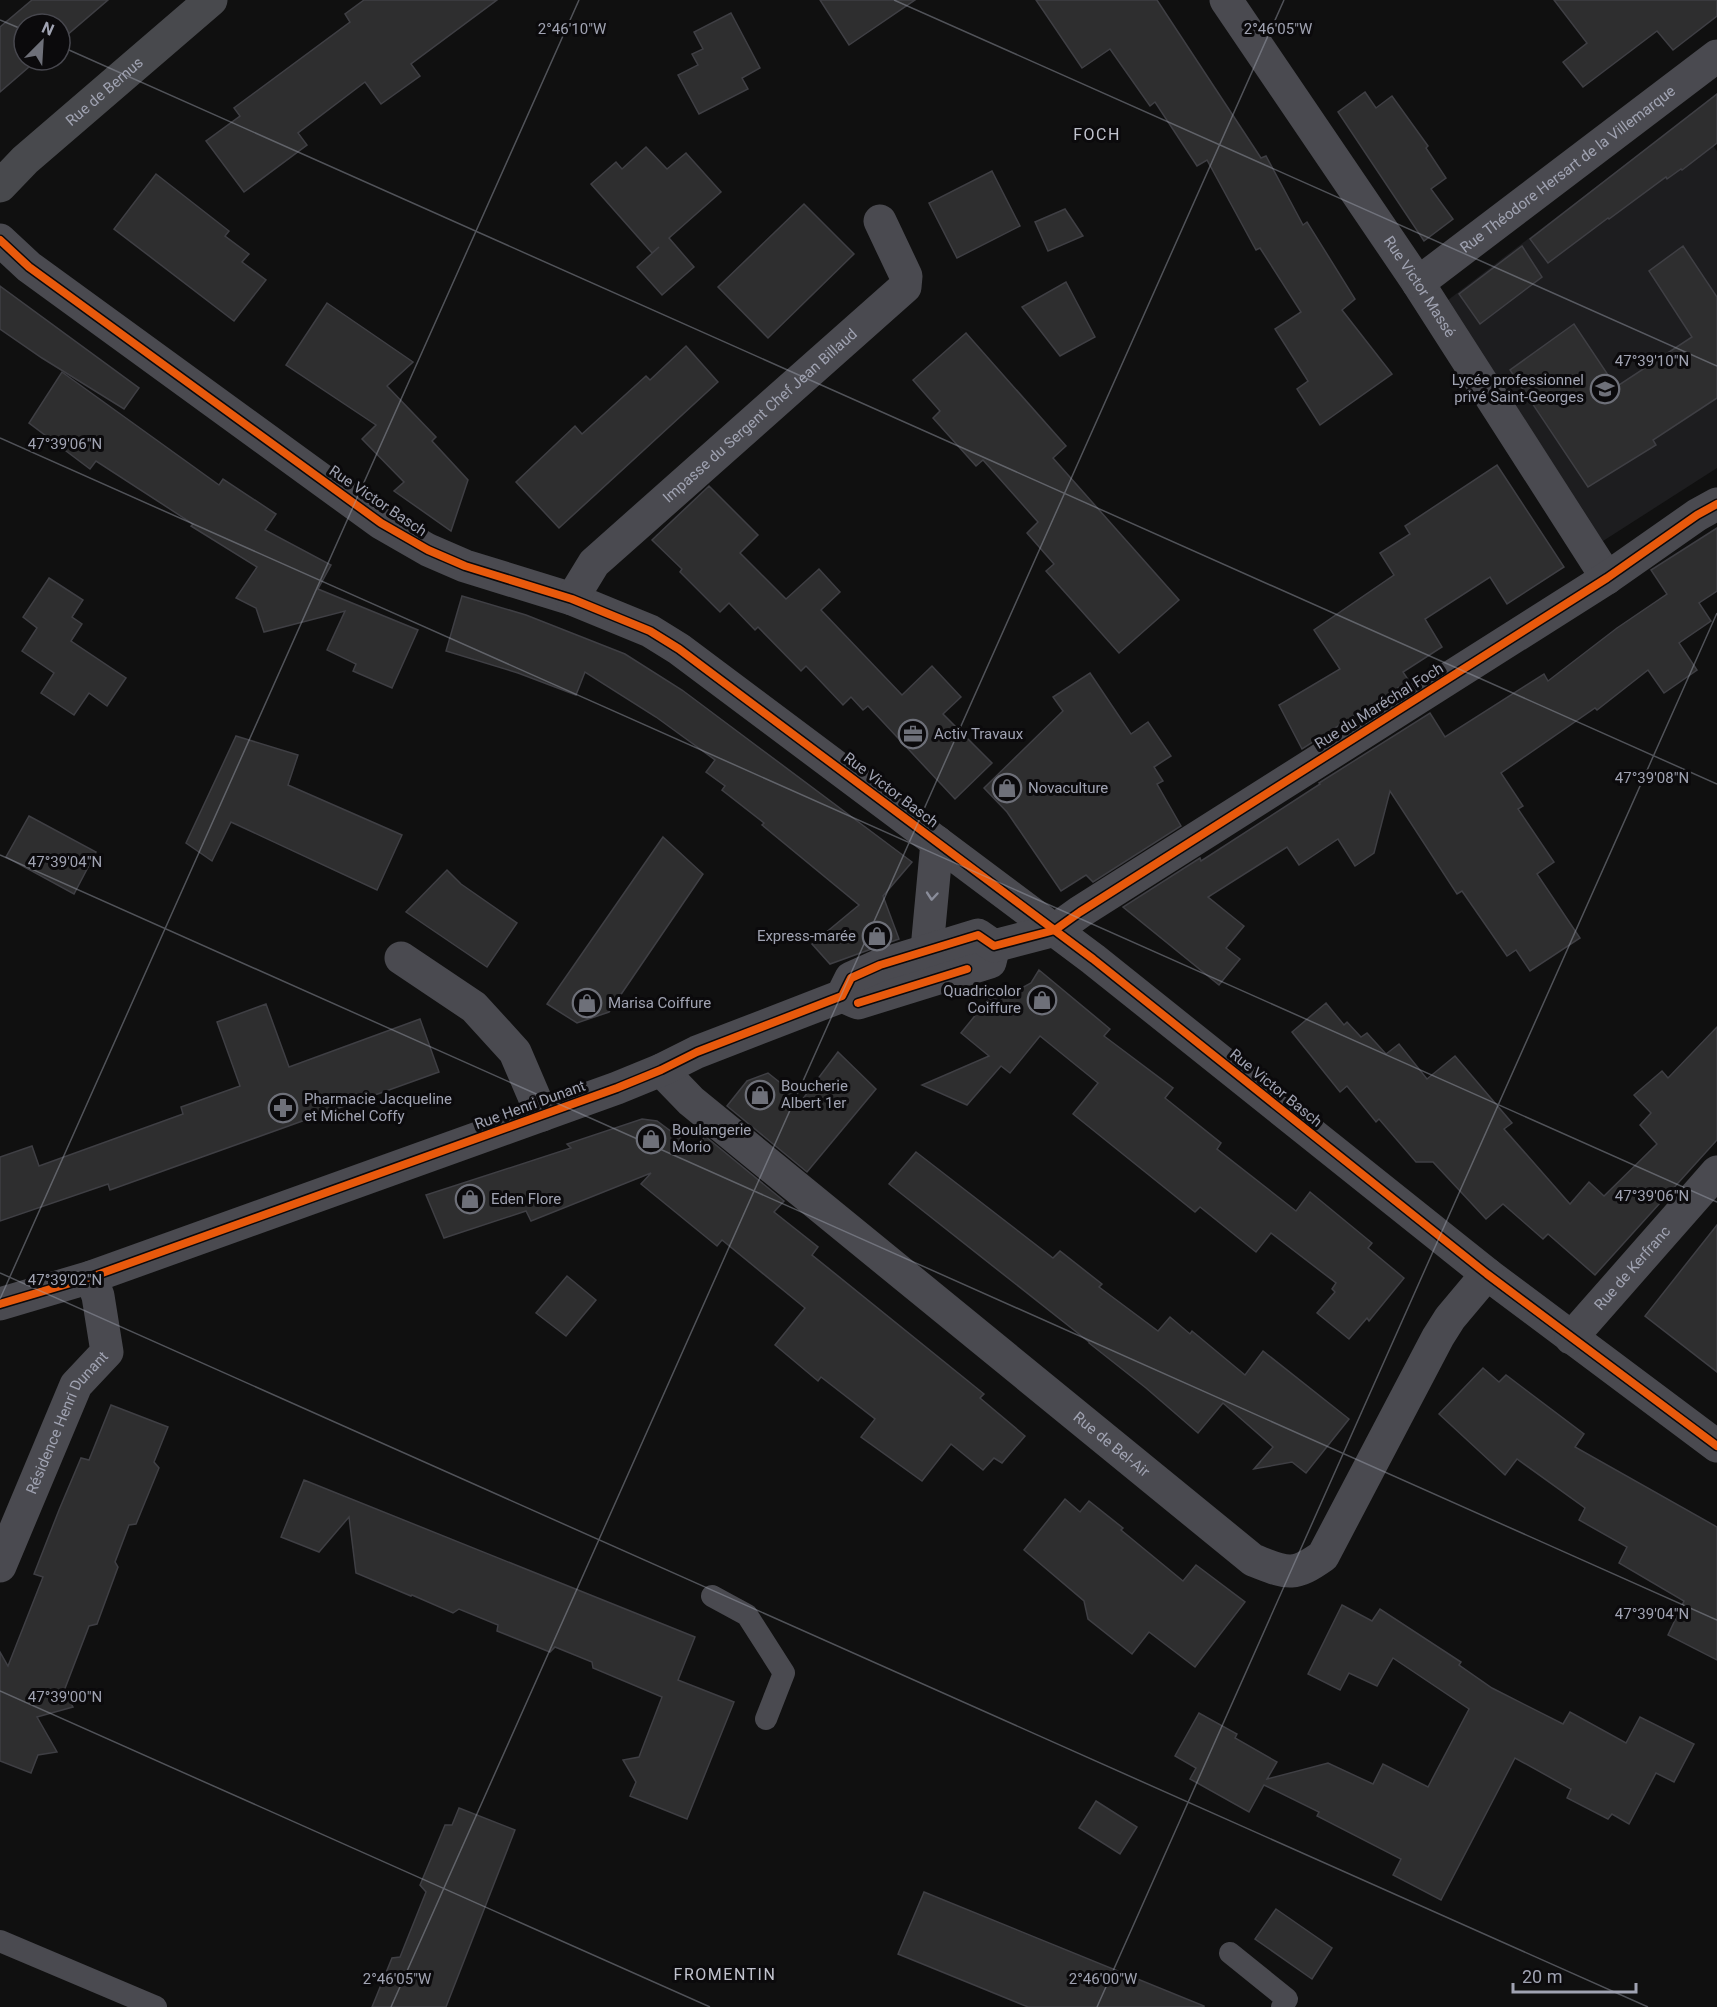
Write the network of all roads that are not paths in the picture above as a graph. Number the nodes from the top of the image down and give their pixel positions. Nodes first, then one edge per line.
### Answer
1 (211, 0) edge
2 (1226, 0) edge
3 (1717, 56) edge
4 (0, 186) edge
5 (880, 222) dead end
6 (0, 240) edge
7 (1418, 283) junction
8 (1717, 504) edge
9 (1607, 578) junction
10 (572, 599) junction
11 (937, 842) junction
12 (1055, 930) junction
13 (994, 946) junction
14 (927, 950) junction
15 (401, 958) dead end
16 (842, 996) junction
17 (661, 1070) junction
18 (542, 1115) junction
19 (1717, 1172) edge
20 (1487, 1274) junction
21 (90, 1277) junction
22 (0, 1304) edge
23 (1571, 1338) junction
24 (1717, 1446) edge
25 (0, 1566) edge
26 (712, 1596) dead end
27 (766, 1719) dead end
28 (0, 1941) edge
29 (1230, 1953) dead end
30 (156, 2007) edge
31 (1282, 2007) edge

1 - 4 street, Rue de Bernus
2 - 7 street, Rue Victor Massé
3 - 7 street, Rue Théodore Hersart de la Villemarque
5 - 10 street, Impasse du Sergent Chef Jean Billaud
6 - 10 street, Rue Victor Basch
7 - 9 street, Rue Victor Massé
8 - 9 street, Rue du Maréchal Foch
9 - 12 street, Rue du Maréchal Foch
10 - 11 street, Rue Victor Basch
11 - 12 street, Rue Victor Basch
11 -> 14 street
12 - 13 street
12 - 20 street, Rue Victor Basch
13 - 14 street
13 - 16 street, Rue Henri Dunant
14 - 16 street
15 - 18 street, Rue Henri Dunant
16 - 17 street, Rue Henri Dunant
17 - 18 street, Rue Henri Dunant
17 - 20 street, Rue de Bel-Air
18 - 21 street, Rue Henri Dunant
19 - 23 street, Rue de Kerfranc
20 - 23 street, Rue Victor Basch
21 - 22 street, Rue Henri Dunant
21 - 25 street, Résidence Henri Dunant
23 - 24 street, Rue Victor Basch
26 - 27 lane
28 - 30 lane
29 - 31 lane

